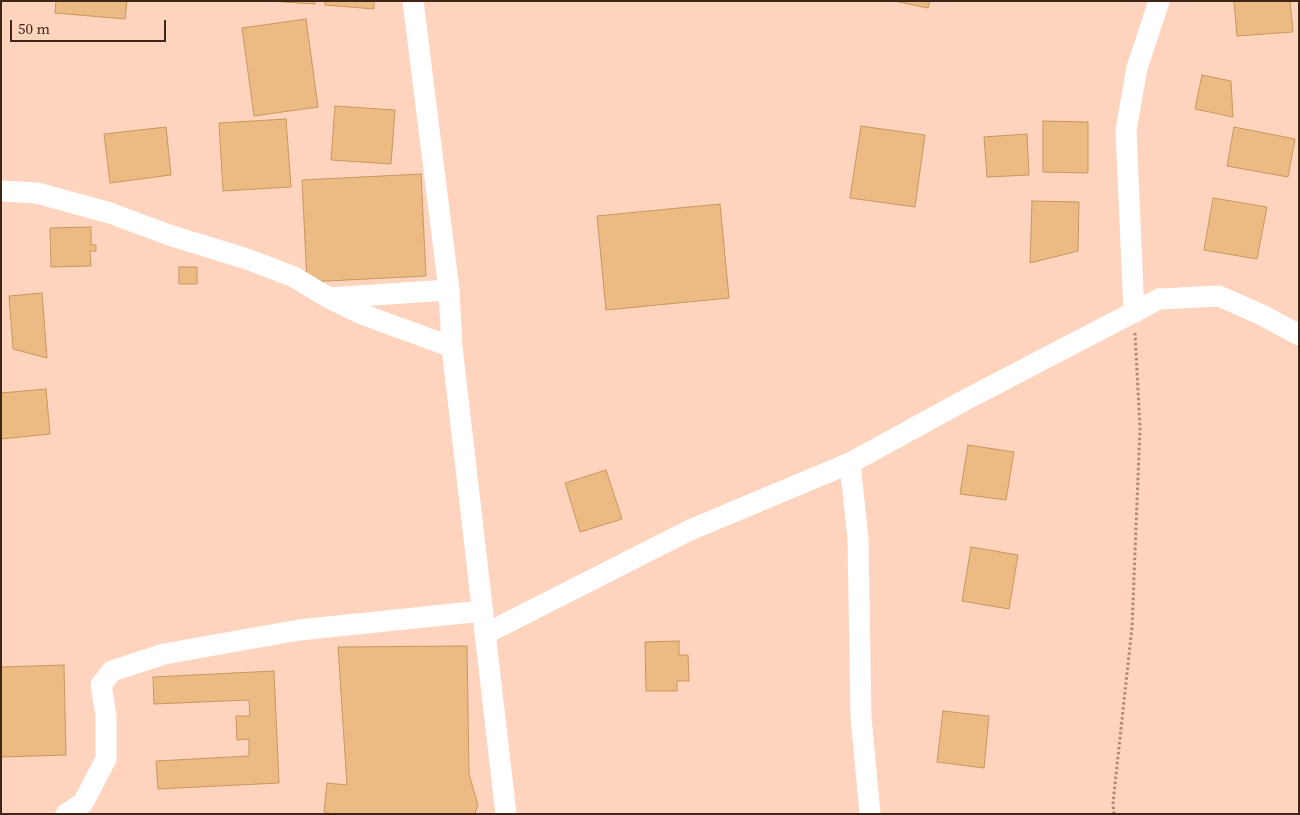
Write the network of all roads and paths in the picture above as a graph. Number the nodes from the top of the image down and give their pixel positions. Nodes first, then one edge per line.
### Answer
1 (413, 1) edge
2 (1159, 1) edge
3 (1, 190) edge
4 (449, 290) junction
5 (329, 298) junction
6 (1134, 313) junction
7 (1299, 335) edge
8 (452, 347) junction
9 (850, 463) junction
10 (482, 611) junction
11 (485, 634) junction
12 (66, 814) edge
13 (506, 814) edge
14 (870, 814) edge
15 (1114, 814) edge

1 - 4 street
2 - 6 street
3 - 5 street
4 - 5 street
4 - 8 street
5 - 8 street
6 - 7 street
6 - 9 street
6 - 15 path
8 - 10 street
9 - 11 street
9 - 14 street
10 - 11 street
10 - 12 street
11 - 13 street

